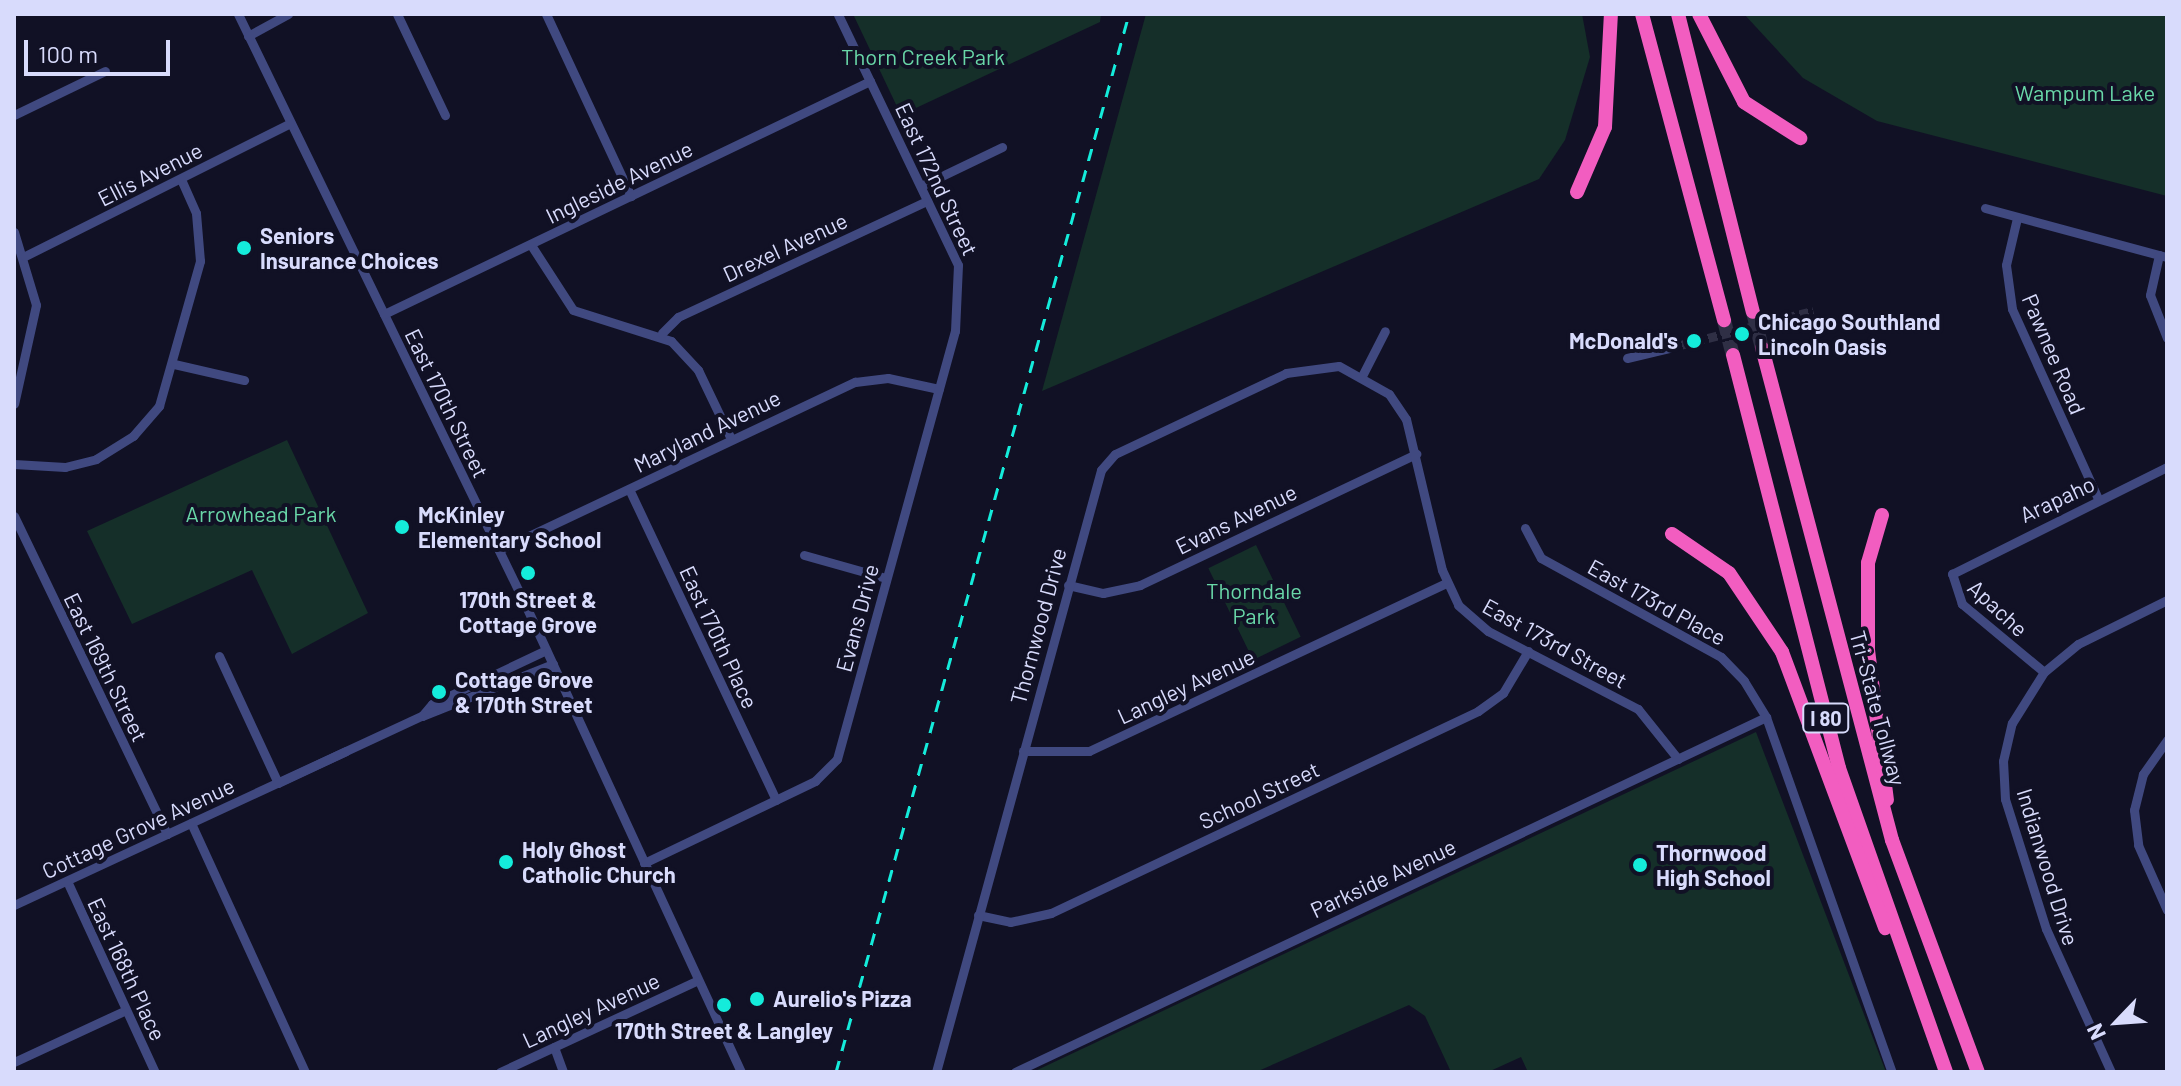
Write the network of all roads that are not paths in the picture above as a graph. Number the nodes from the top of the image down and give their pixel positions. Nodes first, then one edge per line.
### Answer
1 (238, 14) edge
2 (288, 14) edge
3 (397, 14) edge
4 (546, 14) edge
5 (838, 14) edge
6 (1611, 14) edge
7 (1642, 14) edge
8 (1678, 14) edge
9 (1699, 14) edge
10 (248, 36) junction
11 (105, 71) dead end
12 (870, 81) junction
13 (14, 115) edge
14 (445, 115) dead end
15 (291, 123) junction
16 (1800, 138) dead end
17 (1002, 147) dead end
18 (181, 179) junction
19 (921, 186) junction
20 (1577, 192) dead end
21 (631, 196) junction
22 (927, 201) junction
23 (1985, 208) dead end
24 (2017, 218) junction
25 (14, 232) edge
26 (531, 245) junction
27 (25, 256) junction
28 (2163, 256) edge
29 (961, 273) joint
30 (1753, 312) tunnel mouth
31 (384, 314) junction
32 (1724, 320) tunnel mouth
33 (1385, 331) dead end
34 (662, 333) junction
35 (2167, 338) edge
36 (1669, 348) tunnel mouth
37 (1762, 348) tunnel mouth
38 (1733, 355) tunnel mouth
39 (1627, 358) dead end
40 (174, 364) junction
41 (1363, 374) junction
42 (244, 380) dead end
43 (939, 389) junction
44 (14, 402) edge
45 (731, 439) junction
46 (1416, 454) junction
47 (14, 464) edge
48 (2167, 467) edge
49 (629, 489) junction
50 (2098, 499) junction
51 (1882, 515) dead end
52 (14, 516) edge
53 (1525, 528) dead end
54 (1672, 534) dead end
55 (499, 550) junction
56 (804, 555) dead end
57 (1962, 564) joint
58 (886, 578) junction
59 (1446, 583) junction
60 (1068, 585) junction
61 (2167, 600) edge
62 (546, 650) junction
63 (1528, 651) junction
64 (219, 656) dead end
65 (553, 664) junction
66 (2044, 672) junction
67 (422, 716) junction
68 (1766, 717) junction
69 (2167, 740) edge
70 (1023, 751) junction
71 (1678, 759) junction
72 (278, 783) junction
73 (776, 800) junction
74 (191, 823) junction
75 (167, 834) junction
76 (1892, 840) junction
77 (644, 863) junction
78 (67, 881) junction
79 (14, 905) edge
80 (2167, 910) edge
81 (978, 915) junction
82 (1903, 960) junction
83 (698, 980) junction
84 (126, 1010) junction
85 (554, 1047) junction
86 (14, 1062) edge
87 (155, 1072) edge
88 (305, 1072) edge
89 (500, 1072) edge
90 (563, 1072) edge
91 (741, 1072) edge
92 (936, 1072) edge
93 (1015, 1072) edge
94 (1892, 1072) edge
95 (1946, 1072) edge
96 (1978, 1072) edge
97 (2111, 1072) edge

1 - 10 street, East 170th Street
2 - 10 street
3 - 14 street
4 - 21 street
5 - 12 street, East 172nd Street
6 - 20 highway
7 - 32 highway
8 - 30 highway
9 - 16 highway
10 - 15 street, East 170th Street
11 - 13 street
12 - 19 street, East 172nd Street
12 - 21 street, Ingleside Avenue
15 - 18 street, Ellis Avenue
15 - 31 street, East 170th Street
17 - 19 street
18 - 27 street, Ellis Avenue
18 - 40 street
19 - 22 street, East 172nd Street
21 - 26 street, Ingleside Avenue
22 - 29 street, East 172nd Street
22 - 34 street, Drexel Avenue
23 - 24 street
24 - 28 street
24 - 50 street, Pawnee Road
25 - 27 street
26 - 31 street, Ingleside Avenue
26 - 34 street
27 - 44 street
28 - 35 street
29 - 43 street, Evans Drive
31 - 55 street, East 170th Street
33 - 41 street
34 - 45 street
36 - 39 street
37 - 76 highway, Tri-State Tollway / I 80
38 - 82 highway, I 80
40 - 42 street
40 - 47 street
41 - 46 street, East 173rd Street
41 - 60 street, Thornwood Drive
43 - 45 street, Maryland Avenue
43 - 58 street, Evans Drive
45 - 49 street, Maryland Avenue
46 - 59 street, East 173rd Street
46 - 60 street, Evans Avenue
48 - 50 street, Arapaho
49 - 55 street, Maryland Avenue
49 - 73 street, East 170th Place
50 - 57 street, Arapaho
51 - 76 highway
52 - 75 street, East 169th Street
53 - 68 street, East 173rd Place
54 - 82 highway
55 - 62 street, East 170th Street
56 - 58 street
57 - 66 street, Apache
58 - 73 street, Evans Drive
59 - 63 street, East 173rd Street
59 - 70 street, Langley Avenue
60 - 70 street, Thornwood Drive
61 - 66 street, Indianwood Drive
62 - 65 street, East 170th Street
62 - 67 street, Cottage Grove Avenue
63 - 71 street, East 173rd Street
63 - 81 street, School Street
64 - 72 street
65 - 67 street, Cottage Grove Avenue
65 - 77 street, East 170th Street
66 - 97 street, Indianwood Drive
67 - 72 street, Cottage Grove Avenue
68 - 71 street, Parkside Avenue
68 - 94 street
69 - 80 street
70 - 81 street, Thornwood Drive
71 - 93 street, Parkside Avenue
72 - 74 street, Cottage Grove Avenue
73 - 77 street, Evans Drive
74 - 75 street, Cottage Grove Avenue
74 - 88 street
75 - 78 street, Cottage Grove Avenue
76 - 96 highway, Tri-State Tollway / I 80
77 - 83 street, East 170th Street
78 - 79 street, Cottage Grove Avenue
78 - 84 street, East 168th Place
81 - 92 street, Thornwood Drive
82 - 95 highway, I 80
83 - 85 street, Langley Avenue
83 - 91 street, East 170th Street
84 - 86 street
84 - 87 street, East 168th Place
85 - 89 street, Langley Avenue
85 - 90 street

